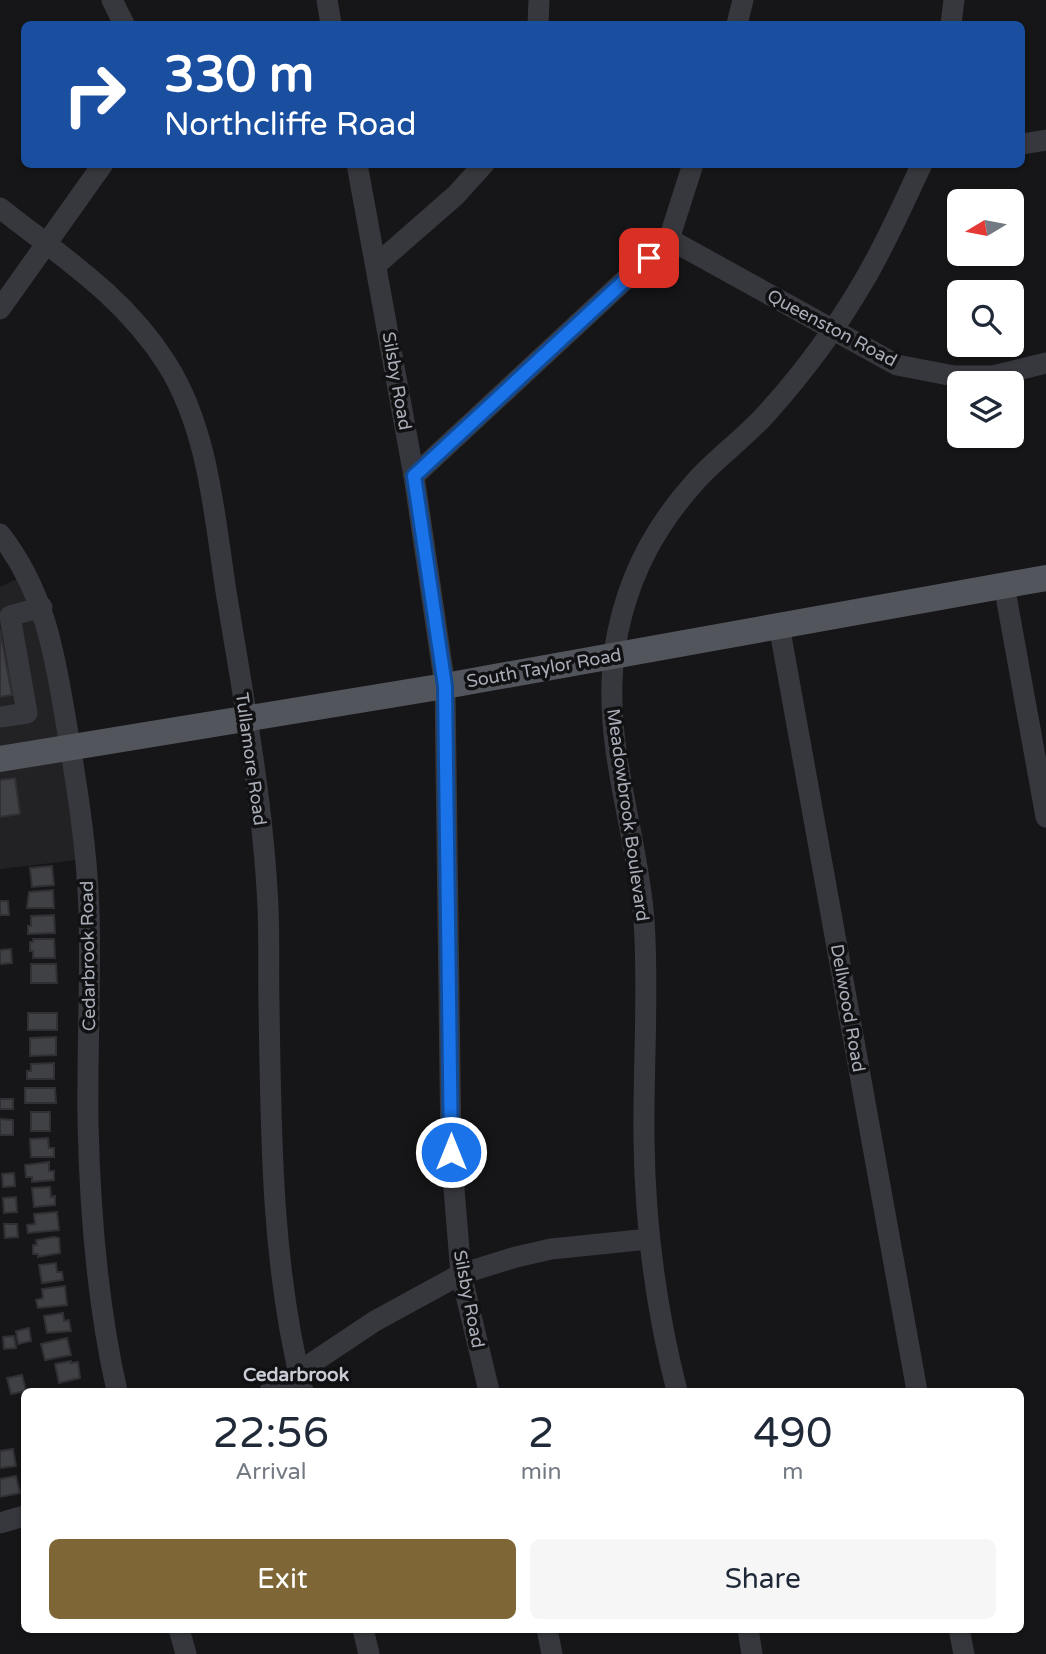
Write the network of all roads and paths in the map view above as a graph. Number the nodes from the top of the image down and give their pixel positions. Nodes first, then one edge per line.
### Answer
1 (112, 0) edge
2 (327, 0) edge
3 (539, 0) edge
4 (743, 0) edge
5 (954, 0) edge
6 (122, 21) edge
7 (330, 21) edge
8 (538, 21) edge
9 (738, 21) edge
10 (951, 21) edge
11 (1046, 140) edge
12 (1025, 144) edge
13 (100, 168) edge
14 (358, 168) edge
15 (480, 168) edge
16 (692, 168) edge
17 (920, 168) edge
18 (0, 208) edge
19 (669, 239) junction
20 (46, 245) junction
21 (376, 265) junction
22 (0, 309) edge
23 (834, 330) junction
24 (1046, 363) edge
25 (414, 476) junction
26 (0, 534) edge
27 (1046, 578) edge
28 (1004, 585) junction
29 (41, 607) junction
30 (5, 617) edge
31 (779, 625) junction
32 (613, 655) junction
33 (445, 686) junction
34 (0, 717) edge
35 (247, 720) junction
36 (71, 748) junction
37 (0, 758) edge
38 (1046, 817) edge
39 (649, 1239) junction
40 (461, 1274) junction
41 (301, 1383) edge
42 (117, 1388) edge
43 (282, 1388) edge
44 (488, 1388) edge
45 (676, 1388) edge
46 (916, 1388) edge
47 (21, 1517) edge
48 (0, 1524) edge
49 (180, 1633) edge
50 (364, 1633) edge
51 (548, 1633) edge
52 (749, 1633) edge
53 (960, 1633) edge
54 (186, 1654) edge
55 (369, 1654) edge
56 (552, 1654) edge
57 (752, 1654) edge
58 (964, 1654) edge

1 - 6 street
2 - 7 street
3 - 8 street
4 - 9 street
5 - 10 street
11 - 12 street
13 - 20 street
14 - 21 street, Silsby Road
15 - 21 street
16 - 19 street
17 - 23 street, Meadowbrook Boulevard
18 - 20 street, Tullamore Road
19 - 23 street, Queenston Road
19 - 25 street
20 - 22 street
20 - 35 street, Tullamore Road
21 - 25 street, Silsby Road
23 - 24 street, Queenston Road
23 - 32 street, Meadowbrook Boulevard
25 - 33 street, Silsby Road
26 - 29 street, Cedarbrook Road
27 - 28 main road, South Taylor Road
28 - 31 main road, South Taylor Road
28 - 38 street
29 - 30 street
29 - 36 street, Cedarbrook Road
30 - 34 street
31 - 32 main road, South Taylor Road
31 - 46 street, Dellwood Road
32 - 33 main road, South Taylor Road
32 - 39 street, Meadowbrook Boulevard
33 - 35 main road, South Taylor Road
33 - 40 street, Silsby Road
35 - 36 main road, South Taylor Road
35 - 41 street, Tullamore Road
36 - 37 main road, South Taylor Road
36 - 42 street, Cedarbrook Road
39 - 40 street
39 - 45 street, Meadowbrook Boulevard
40 - 41 street
40 - 44 street, Silsby Road
41 - 43 street
47 - 48 street
49 - 54 street
50 - 55 street
51 - 56 street
52 - 57 street
53 - 58 street

